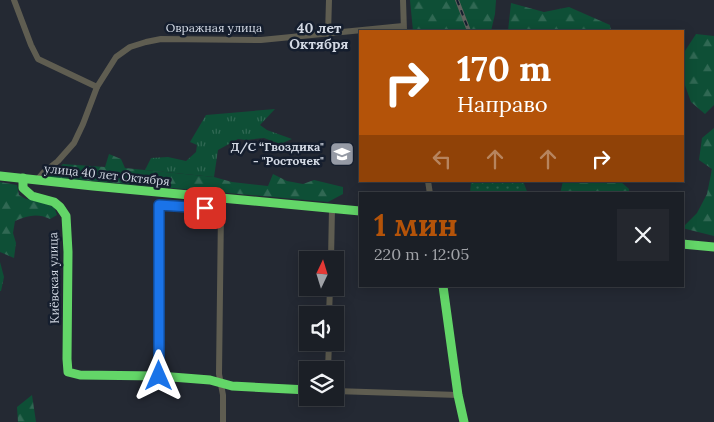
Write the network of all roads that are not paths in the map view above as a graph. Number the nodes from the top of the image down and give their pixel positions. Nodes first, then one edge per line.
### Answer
1 (14, 0) edge
2 (329, 0) edge
3 (403, 0) edge
4 (404, 29) edge
5 (389, 30) edge
6 (359, 32) edge
7 (328, 34) junction
8 (97, 87) junction
9 (0, 176) edge
10 (23, 178) junction
11 (37, 180) junction
12 (220, 199) junction
13 (332, 208) junction
14 (220, 210) junction
15 (359, 211) edge
16 (684, 244) edge
17 (714, 247) edge
18 (331, 251) edge
19 (443, 287) edge
20 (159, 376) junction
21 (220, 382) junction
22 (299, 390) edge
23 (344, 391) edge
24 (458, 395) junction
25 (223, 422) edge
26 (464, 422) edge

1 - 8 street
2 - 7 street
3 - 4 street
4 - 5 street, Овражная улица
6 - 7 street, Овражная улица
7 - 8 street, Овражная улица
8 - 11 street, Овражная улица
9 - 10 street, улица 40 лет Октября
10 - 11 street, улица 40 лет Октября
10 - 20 street, Киёвская улица
11 - 12 street, улица 40 лет Октября
12 - 13 street, улица 40 лет Октября
12 - 14 street
13 - 15 street, улица 40 лет Октября
13 - 18 street
14 - 20 street
14 - 21 street
16 - 17 street
19 - 24 street
20 - 21 street
21 - 22 street
21 - 25 street
23 - 24 street
24 - 26 street

